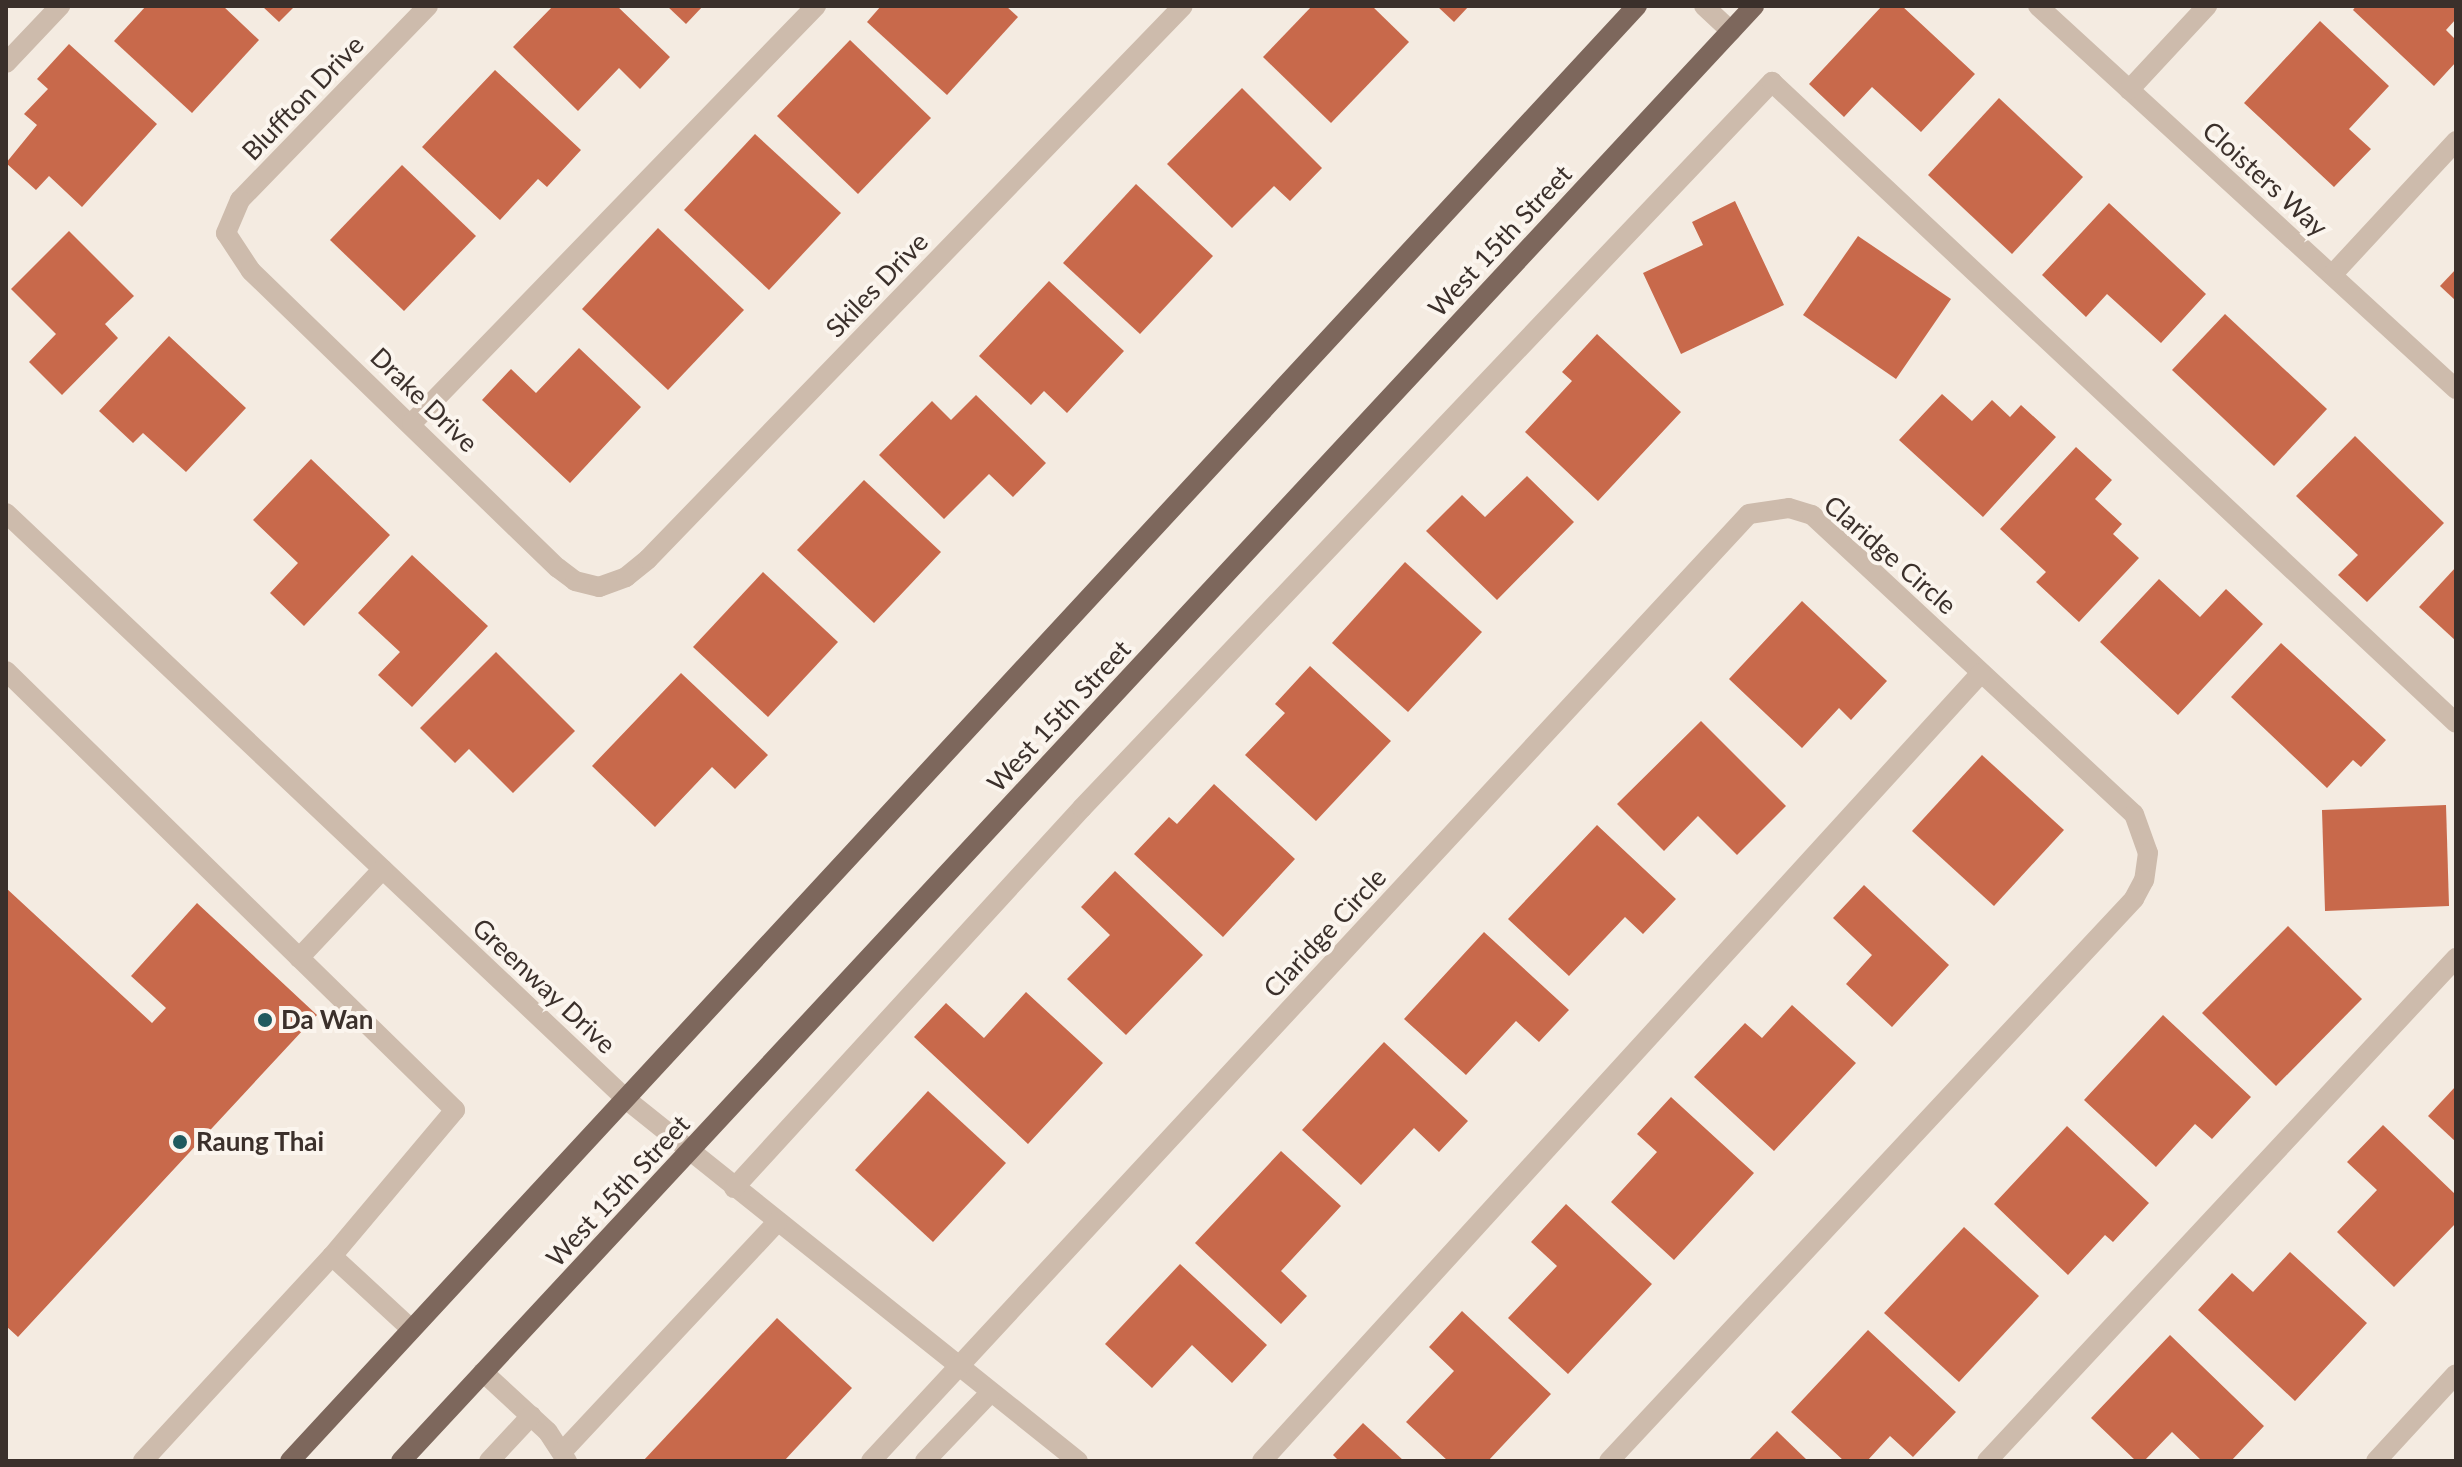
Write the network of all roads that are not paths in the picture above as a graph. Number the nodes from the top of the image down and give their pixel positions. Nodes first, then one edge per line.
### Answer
1 (60, 6) edge
2 (428, 6) edge
3 (816, 6) edge
4 (1183, 6) edge
5 (1637, 6) edge
6 (1704, 6) edge
7 (1754, 6) edge
8 (2038, 6) edge
9 (2207, 6) edge
10 (1731, 31) junction
11 (6, 63) edge
12 (2129, 90) junction
13 (2456, 141) edge
14 (226, 233) joint
15 (2332, 275) junction
16 (2456, 389) edge
17 (412, 423) junction
18 (6, 513) edge
19 (599, 587) joint
20 (6, 671) edge
21 (1981, 673) junction
22 (2456, 723) edge
23 (383, 869) junction
24 (299, 958) junction
25 (2456, 958) edge
26 (627, 1100) junction
27 (690, 1152) junction
28 (734, 1188) junction
29 (777, 1222) junction
30 (332, 1256) junction
31 (411, 1329) junction
32 (958, 1366) junction
33 (483, 1372) junction
34 (2456, 1374) edge
35 (991, 1392) junction
36 (531, 1416) junction
37 (565, 1457) edge
38 (143, 1461) edge
39 (290, 1461) edge
40 (401, 1461) edge
41 (489, 1461) edge
42 (871, 1461) edge
43 (925, 1461) edge
44 (1078, 1461) edge
45 (1262, 1461) edge
46 (1609, 1461) edge
47 (1987, 1461) edge
48 (2376, 1461) edge

1 - 11 street
2 - 14 street, Bluffton Drive
3 - 17 street
4 - 19 street, Skiles Drive
5 - 26 main road
6 - 10 street
7 - 10 main road, West 15th Street
8 - 12 street, Cloisters Way
9 - 12 street
10 - 27 main road, West 15th Street
12 - 15 street, Cloisters Way
13 - 15 street
14 - 17 street, Drake Drive
15 - 16 street, Cloisters Way
17 - 19 street, Drake Drive
18 - 23 street, Greenway Drive
20 - 24 street
21 - 32 street, Claridge Circle
21 - 45 street
21 - 46 street, Claridge Circle
22 - 28 street
23 - 24 street
23 - 26 street, Greenway Drive
24 - 30 street
25 - 47 street
26 - 27 street, Greenway Drive
26 - 31 main road
27 - 28 street, Greenway Drive
27 - 33 main road, West 15th Street
28 - 29 street, Greenway Drive
29 - 32 street, Greenway Drive
29 - 37 street
30 - 31 street
30 - 38 street
31 - 39 main road
32 - 35 street, Greenway Drive
32 - 42 street, Claridge Circle
33 - 36 street
33 - 40 main road, West 15th Street
34 - 48 street
35 - 43 street
35 - 44 street, Greenway Drive
36 - 37 street
36 - 41 street

